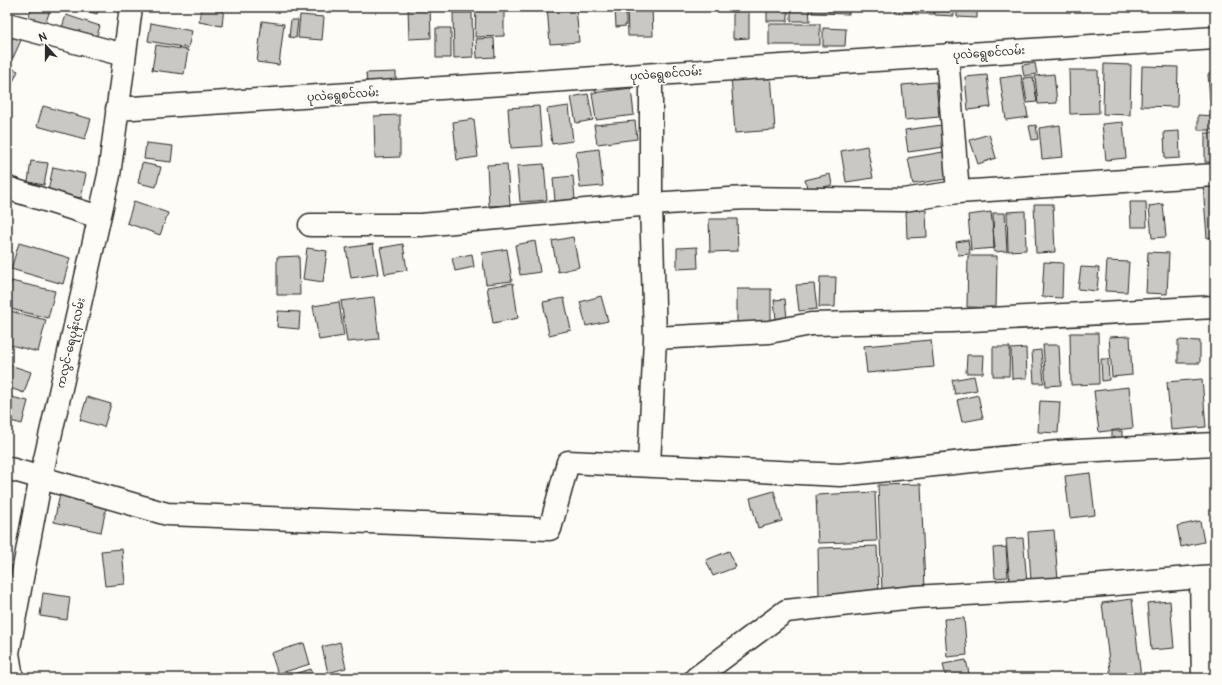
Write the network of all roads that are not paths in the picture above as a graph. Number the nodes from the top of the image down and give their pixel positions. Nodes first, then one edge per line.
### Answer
1 (130, 7) edge
2 (7, 24) edge
3 (1215, 38) edge
4 (124, 55) junction
5 (947, 55) junction
6 (651, 75) junction
7 (117, 110) junction
8 (1215, 175) edge
9 (7, 188) edge
10 (958, 192) junction
11 (651, 204) junction
12 (100, 218) junction
13 (310, 225) dead end
14 (1215, 307) edge
15 (655, 338) junction
16 (1215, 444) edge
17 (649, 465) junction
18 (7, 468) edge
19 (41, 477) junction
20 (1208, 576) edge
21 (12, 678) edge
22 (696, 678) edge
23 (1203, 678) edge

1 - 4 street, ကလွင်-ရေပုန်းလမ်း
2 - 4 street
3 - 5 street, ပုလဲရွေစင်လမ်း
4 - 7 street, ကလွင်-ရေပုန်းလမ်း
5 - 6 street, ပုလဲရွေစင်လမ်း
5 - 10 street
6 - 7 street, ပုလဲရွေစင်လမ်း
6 - 11 street
7 - 12 street, ကလွင်-ရေပုန်းလမ်း
8 - 10 street
9 - 12 street
10 - 11 street
11 - 13 street
11 - 15 street
12 - 19 street, ကလွင်-ရေပုန်းလမ်း
14 - 15 street
15 - 17 street
16 - 17 street
17 - 19 street
18 - 19 street
19 - 21 street, ကလွင်-ရေပုန်းလမ်း
20 - 22 street
20 - 23 street

